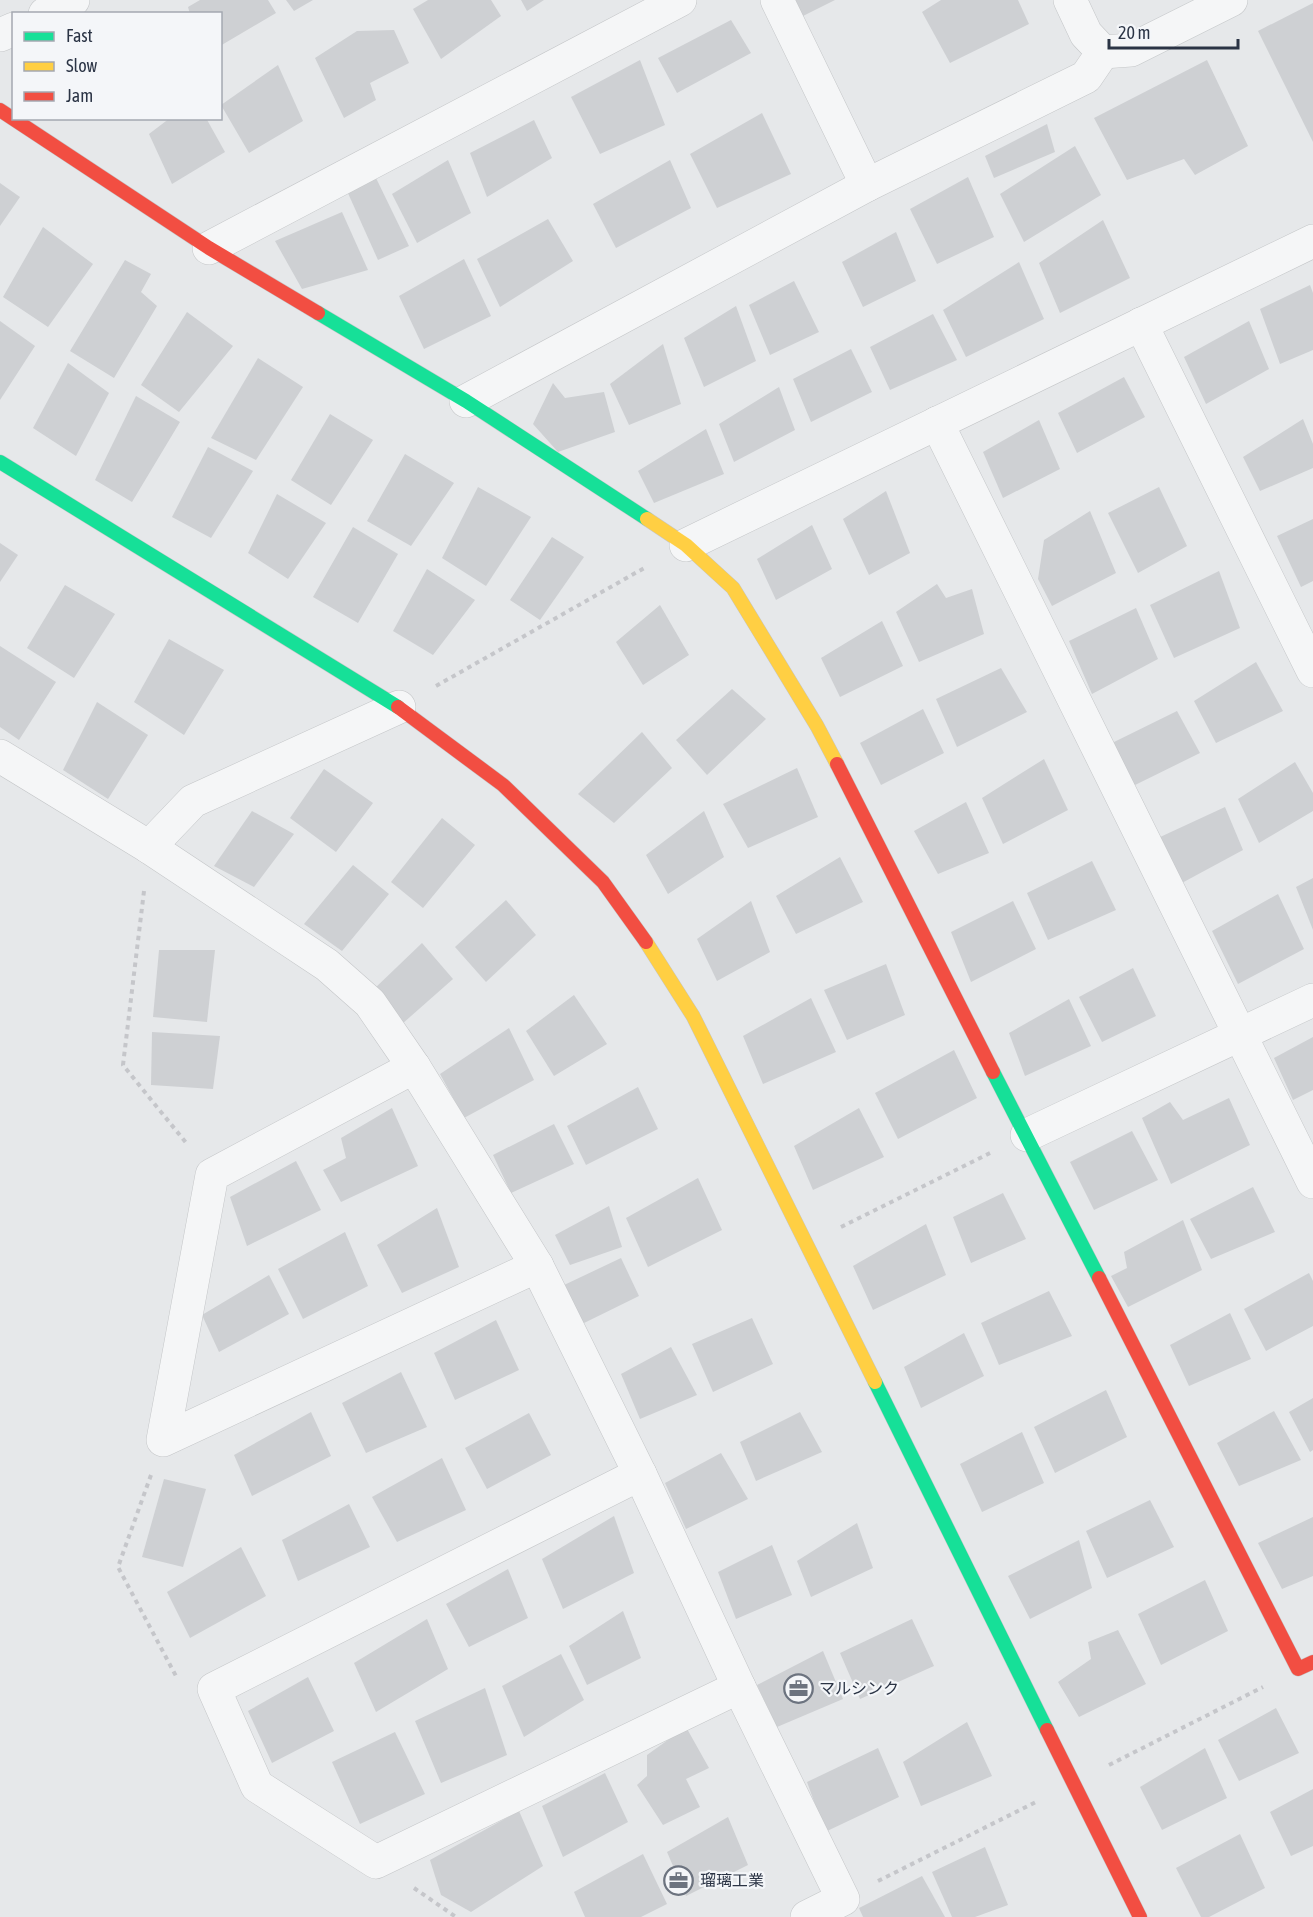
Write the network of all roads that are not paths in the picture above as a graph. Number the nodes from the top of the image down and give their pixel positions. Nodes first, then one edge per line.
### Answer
1 (73, 0) edge
2 (680, 0) edge
3 (777, 0) edge
4 (1070, 0) edge
5 (1231, 0) edge
6 (49, 12) edge
7 (1103, 52) junction
8 (15, 120) edge
9 (867, 185) junction
10 (1313, 241) edge
11 (209, 248) junction
12 (1141, 324) junction
13 (466, 401) junction
14 (937, 423) junction
15 (0, 462) edge
16 (686, 545) junction
17 (1313, 671) edge
18 (399, 707) junction
19 (0, 756) edge
20 (149, 847) junction
21 (1313, 1000) edge
22 (1240, 1034) junction
23 (414, 1067) junction
24 (1027, 1135) junction
25 (1313, 1182) edge
26 (537, 1266) junction
27 (640, 1474) junction
28 (1313, 1662) edge
29 (739, 1687) junction
30 (807, 1917) edge
31 (1140, 1917) edge

1 - 6 street
2 - 11 street
3 - 9 street
4 - 7 street
5 - 7 street
7 - 9 street
8 - 11 street
9 - 13 street
10 - 12 street
11 - 13 street
12 - 14 street
12 - 17 street
13 - 16 street
14 - 16 street
14 - 22 street
15 - 18 street
16 - 24 street
18 - 20 street
18 - 31 street
19 - 20 street
20 - 23 street
21 - 22 street
22 - 24 street
22 - 25 street
23 - 26 street
23 - 26 street
24 - 28 street
26 - 27 street
27 - 29 street
27 - 29 street
29 - 30 street

